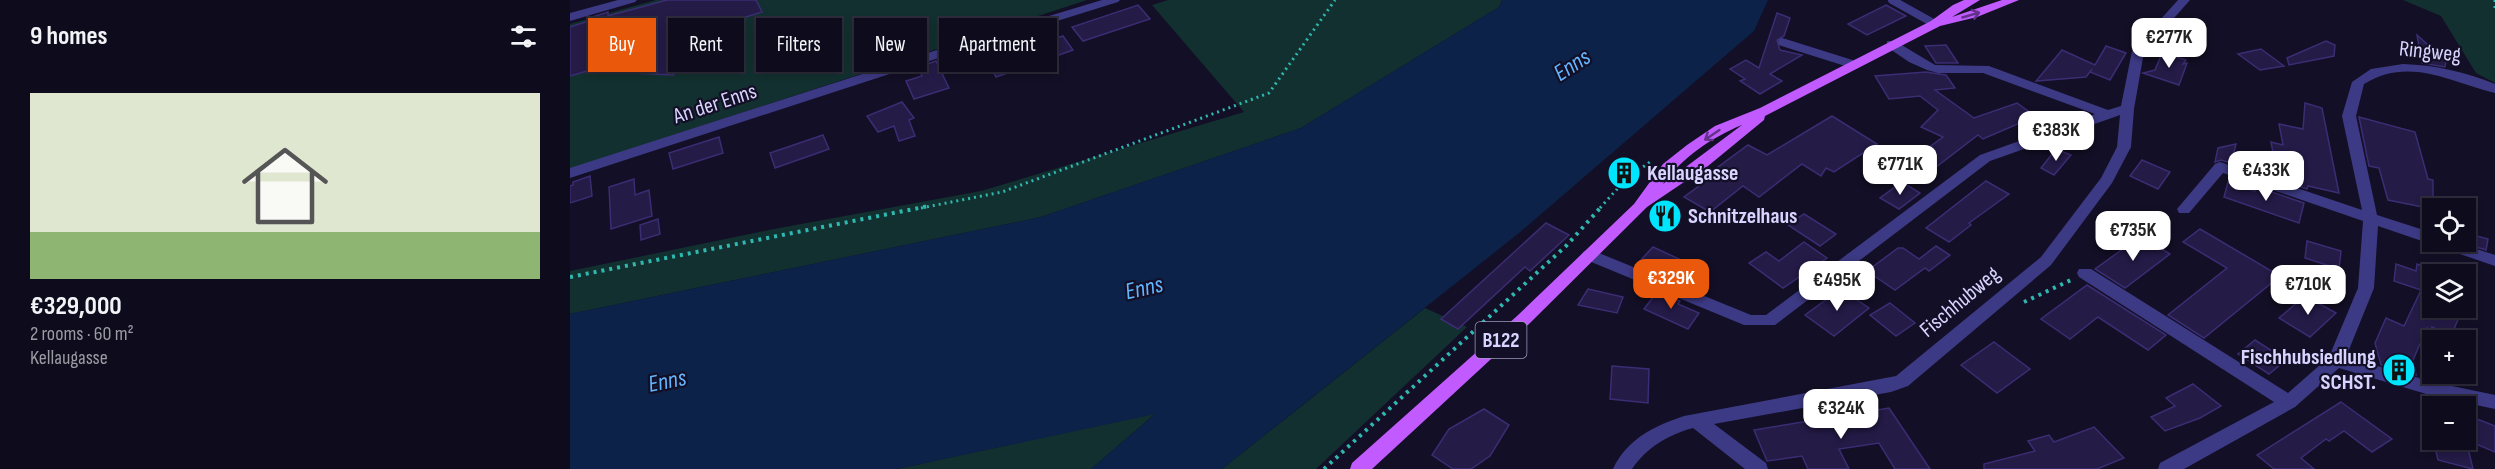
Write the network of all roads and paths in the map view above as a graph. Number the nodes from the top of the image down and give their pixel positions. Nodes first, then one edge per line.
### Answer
1 (631, 0) edge
2 (1114, 0) edge
3 (1335, 0) edge
4 (1892, 0) edge
5 (1974, 0) edge
6 (2013, 0) edge
7 (2184, 0) edge
8 (2495, 0) edge
9 (2495, 9) edge
10 (570, 17) edge
11 (1935, 24) junction
12 (1782, 42) dead end
13 (1892, 44) junction
14 (1852, 64) junction
15 (2495, 89) edge
16 (2127, 110) junction
17 (2106, 114) junction
18 (570, 173) edge
19 (2184, 209) dead end
20 (2371, 219) junction
21 (2422, 235) edge
22 (2469, 252) edge
23 (1590, 255) junction
24 (2495, 261) edge
25 (2085, 273) dead end
26 (570, 277) edge
27 (2336, 361) junction
28 (2289, 402) junction
29 (2495, 402) edge
30 (1696, 420) junction
31 (1359, 469) edge
32 (1622, 469) edge
33 (1759, 469) edge
34 (2168, 469) edge

1 - 10 street
2 - 18 street, An der Enns
3 - 26 path
4 - 11 lane
5 - 11 main road, B122
11 -> 6 main road, B122
7 - 16 street, Fischhubweg
8 - 9 path
11 - 13 main road, B122
12 - 14 lane
13 - 14 main road, B122
13 - 17 street
14 - 23 main road, B122
15 - 20 street, Ringweg
16 - 17 street
16 - 30 street, Fischhubweg
17 - 23 street
19 - 20 street
20 - 21 street
20 - 27 street, Ringweg
22 - 24 street
23 - 31 main road, B122
25 - 28 street
27 - 28 street, Ringweg
27 - 29 street
28 - 34 street, Ringweg
30 - 32 street, Fischhubweg
30 - 33 street

